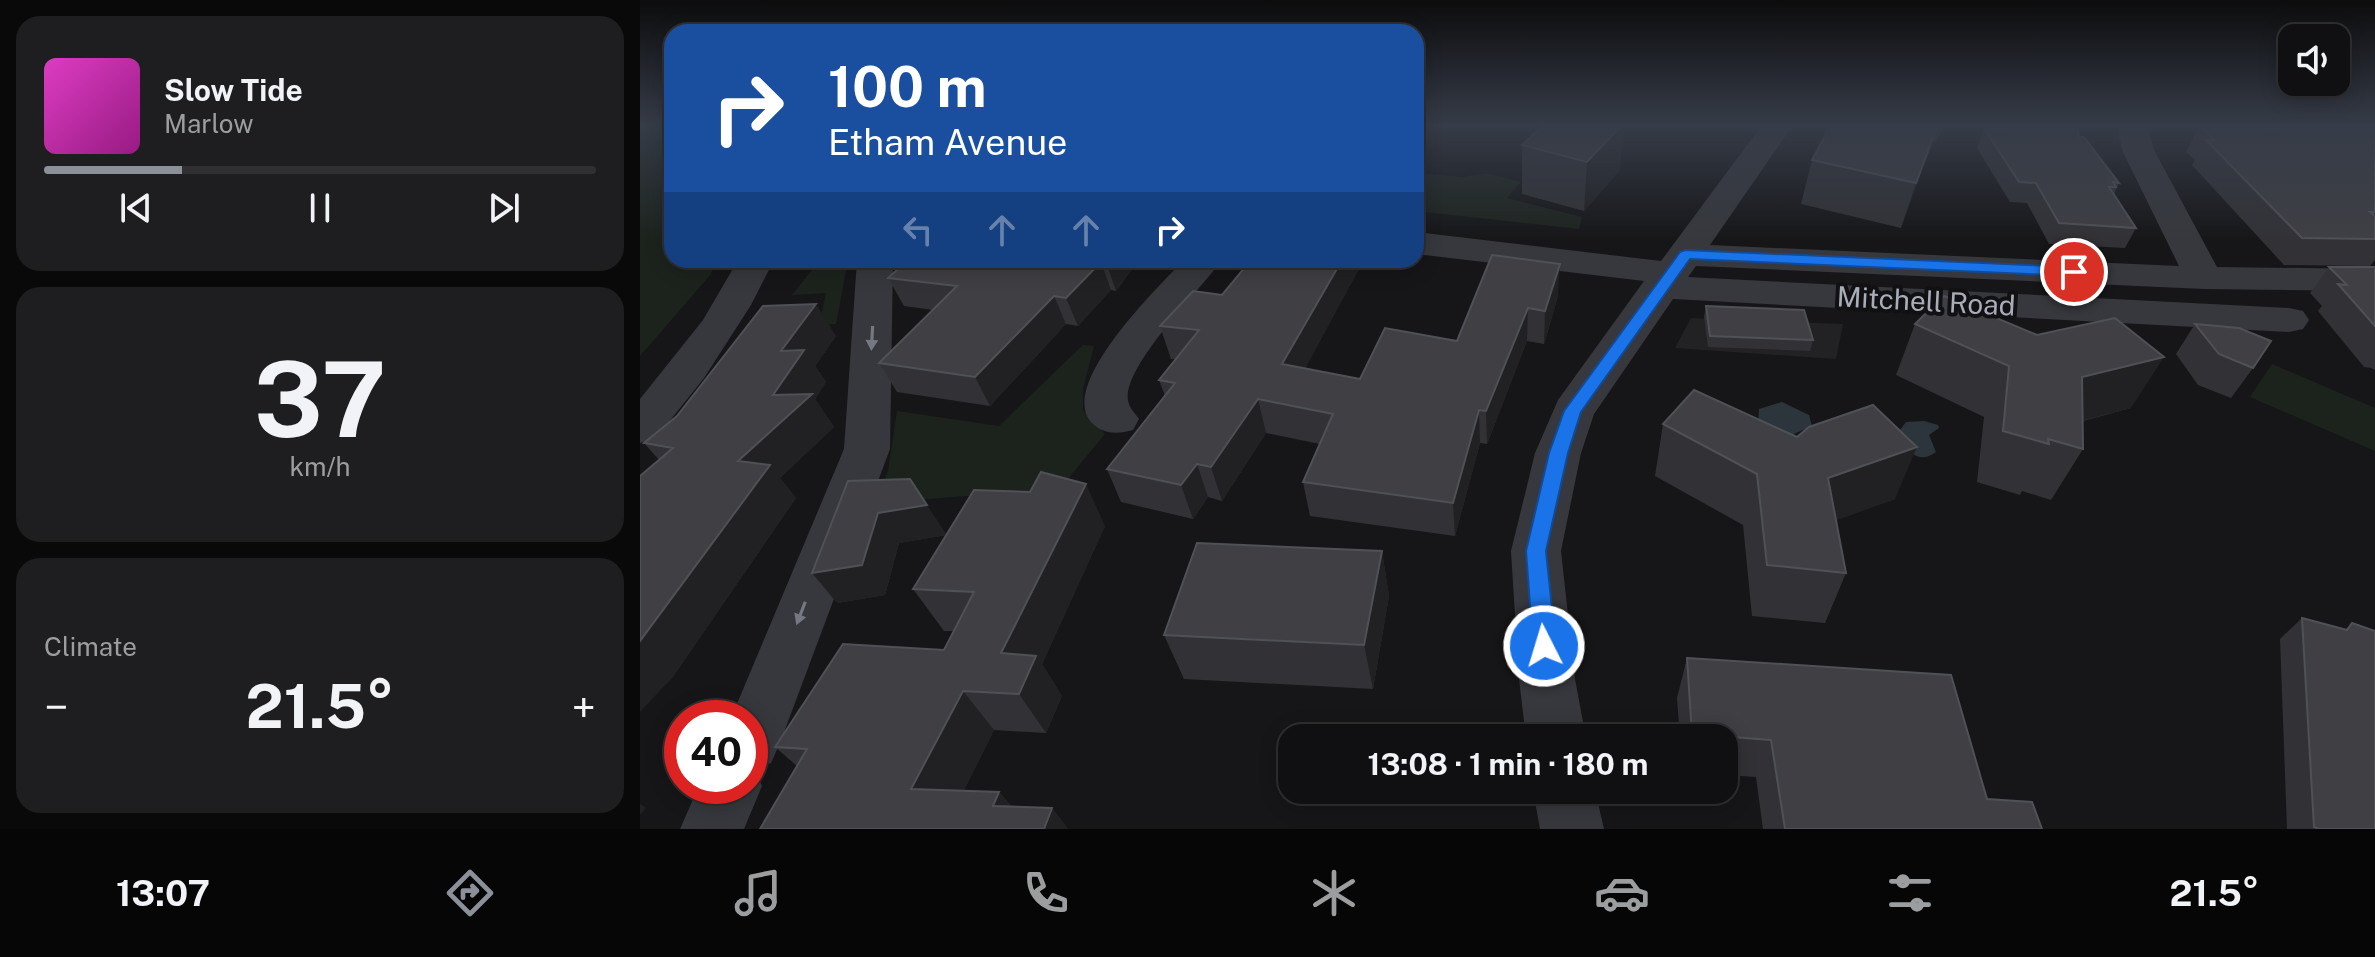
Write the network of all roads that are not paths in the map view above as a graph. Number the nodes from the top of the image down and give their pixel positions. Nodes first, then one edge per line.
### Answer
1 (1750, 164) edge
2 (2145, 164) edge
3 (1424, 244) edge
4 (752, 268) edge
5 (780, 268) edge
6 (875, 268) edge
7 (1197, 268) edge
8 (1672, 272) junction
9 (2204, 278) junction
10 (2375, 280) edge
11 (2289, 320) dead end
12 (711, 338) junction
13 (1117, 419) dead end
14 (640, 427) edge
15 (767, 700) edge
16 (1554, 724) edge
17 (723, 804) edge
18 (1567, 804) edge
19 (712, 829) edge
20 (1572, 829) edge

1 - 8 street
2 - 9 street
3 - 8 street
4 - 12 street
5 - 12 street
6 -> 15 street
7 - 13 street
8 - 9 street
8 - 11 street, Mitchell Road
8 - 16 street
9 - 10 street
12 - 14 street
17 - 19 street
18 - 20 street

